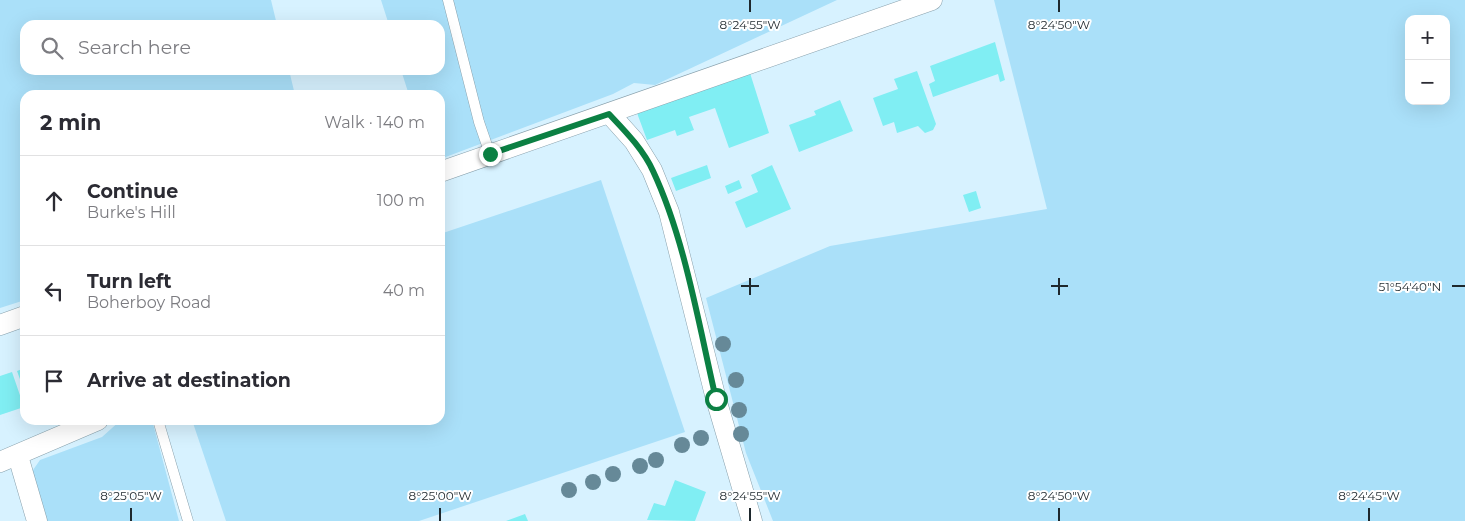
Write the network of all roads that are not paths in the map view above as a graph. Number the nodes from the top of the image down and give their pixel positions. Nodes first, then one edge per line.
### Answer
1 (448, 0) edge
2 (932, 0) edge
3 (609, 114) junction
4 (490, 154) junction
5 (445, 170) edge
6 (20, 318) edge
7 (0, 325) edge
8 (87, 425) edge
9 (159, 425) edge
10 (9, 459) edge
11 (37, 521) edge
12 (188, 521) edge
13 (752, 521) edge

1 - 4 lane
2 - 3 street
3 - 4 street
3 - 13 street
4 - 5 street
6 - 7 street
8 - 10 street
9 - 12 lane
10 - 11 street

